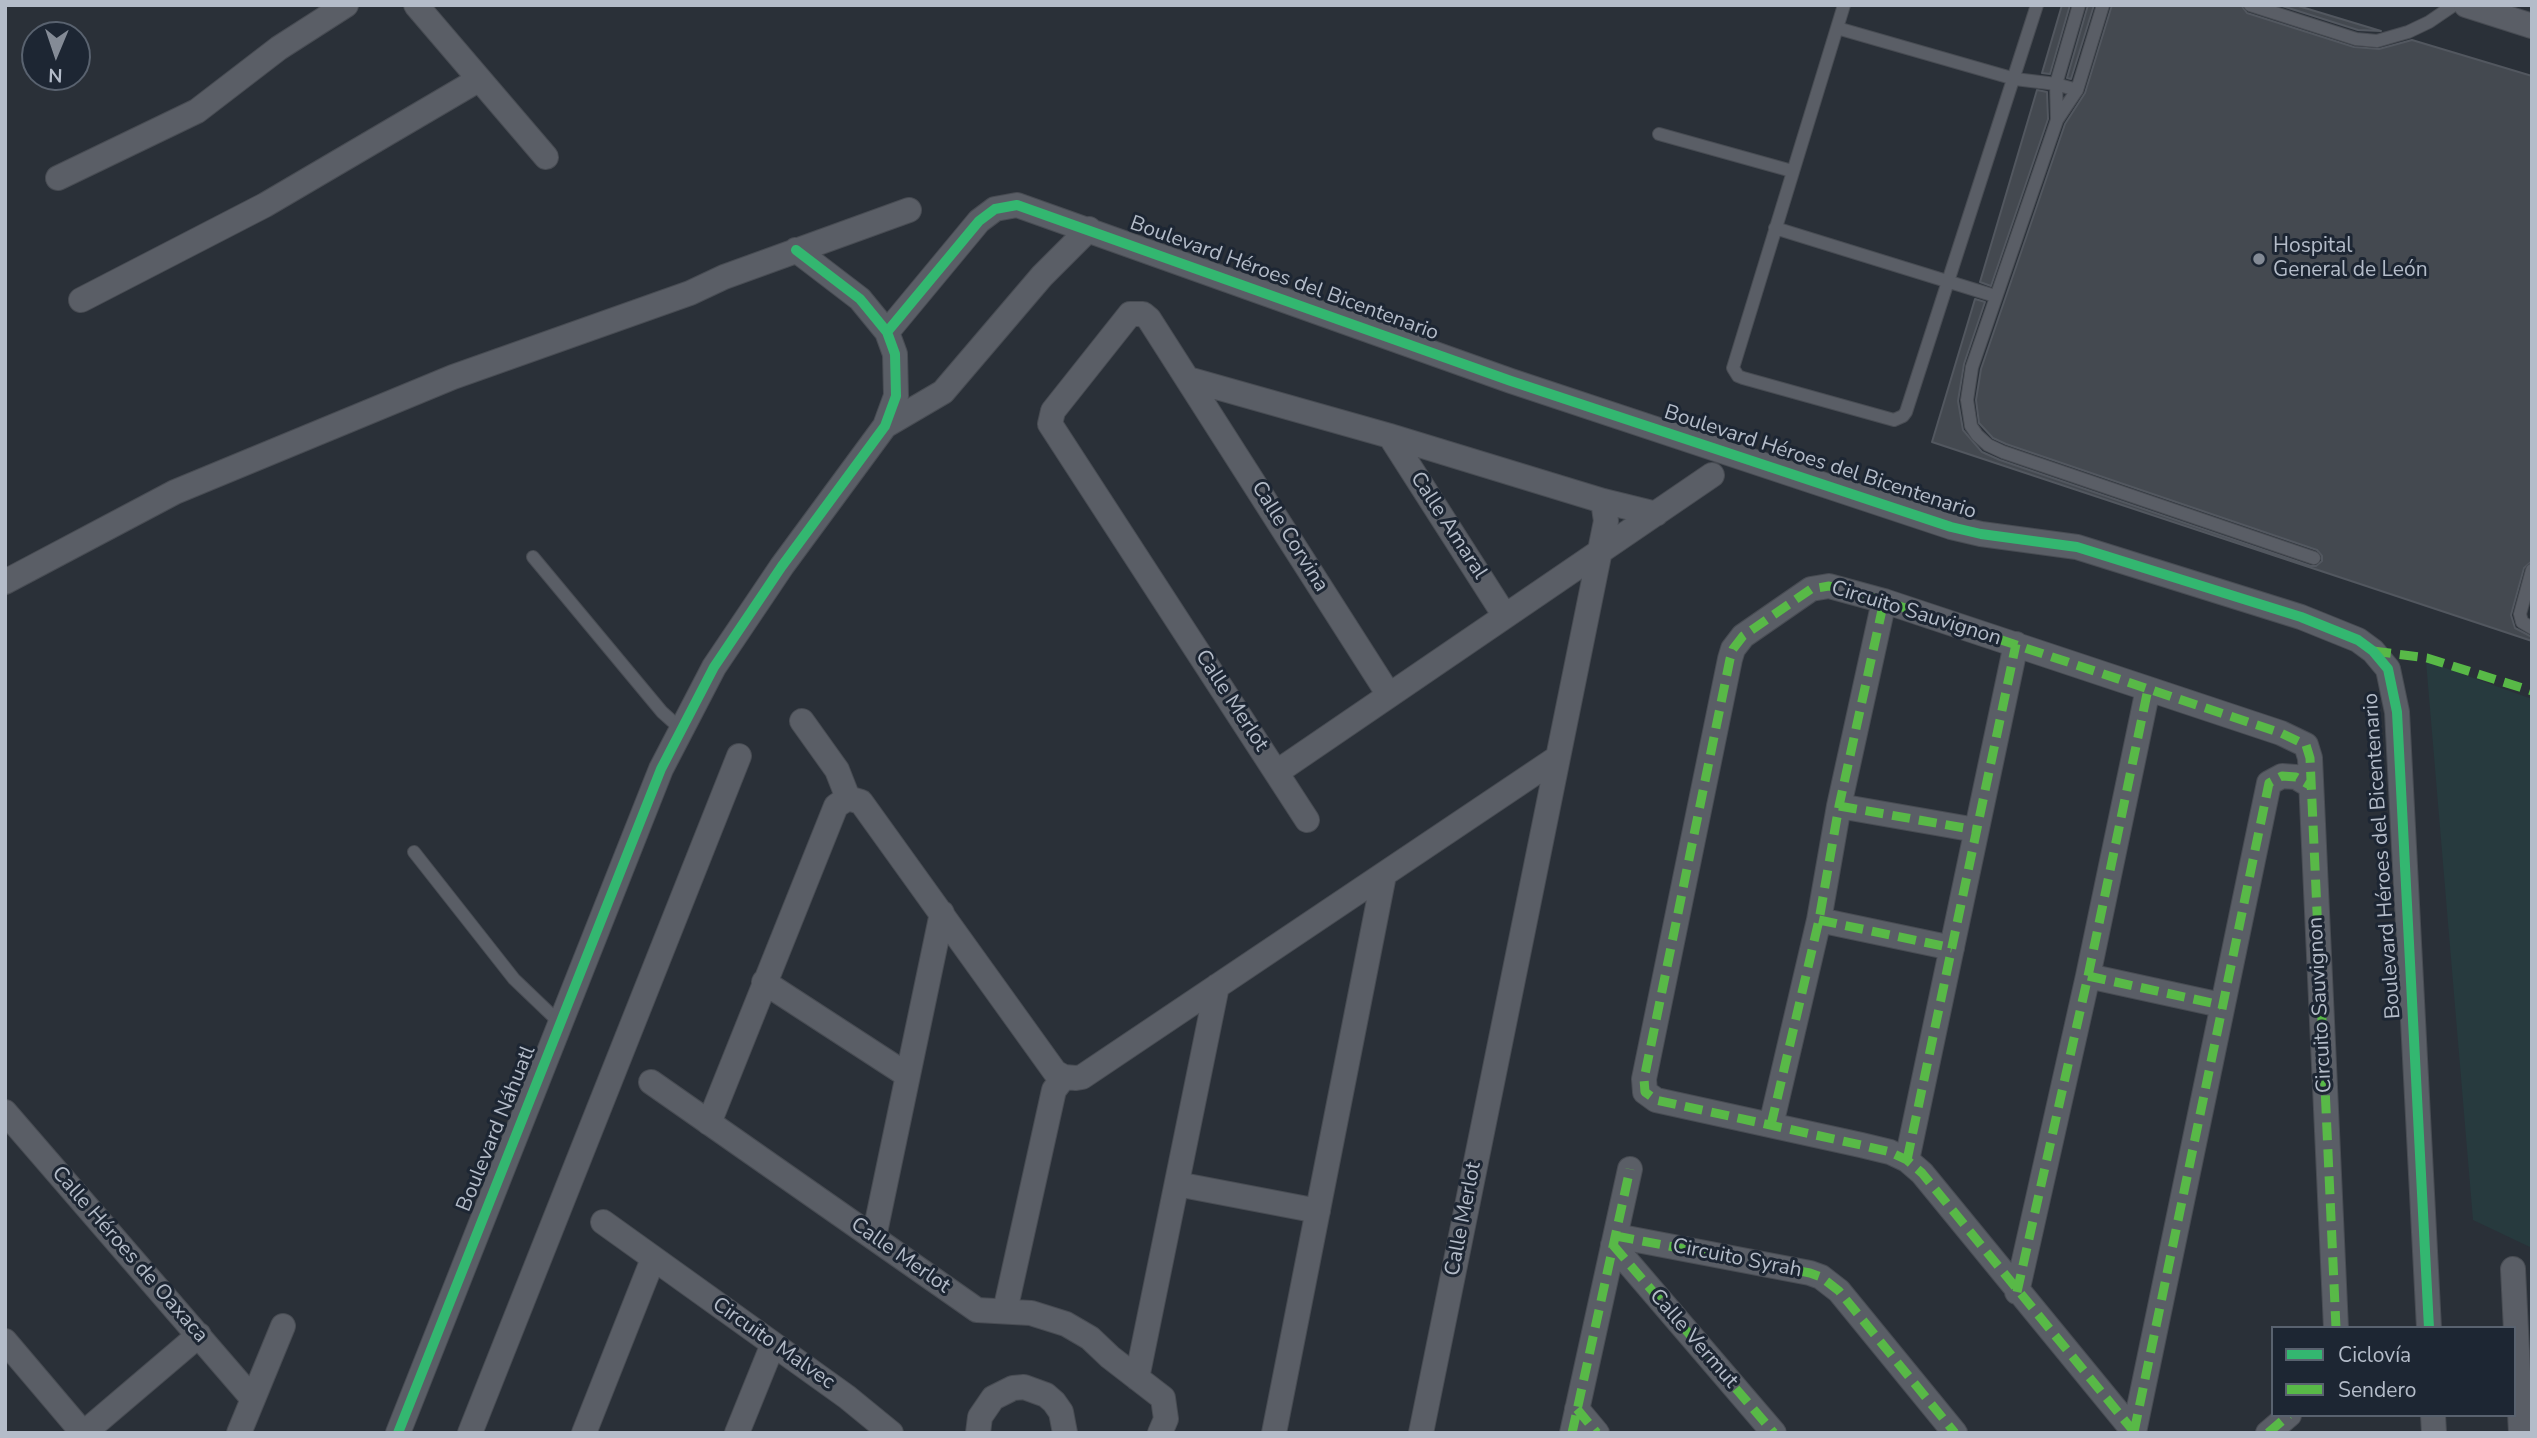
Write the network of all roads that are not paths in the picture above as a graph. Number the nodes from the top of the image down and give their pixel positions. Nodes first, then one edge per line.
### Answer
1 (346, 5) edge
2 (416, 5) edge
3 (1844, 5) edge
4 (2037, 5) edge
5 (2079, 5) edge
6 (2103, 5) edge
7 (2250, 5) edge
8 (2455, 5) edge
9 (2466, 5) edge
10 (2519, 17) edge
11 (1837, 28) junction
12 (2015, 79) junction
13 (478, 80) junction
14 (2056, 84) junction
15 (2077, 90) junction
16 (2057, 120) junction
17 (1660, 134) dead end
18 (546, 157) dead end
19 (1793, 171) junction
20 (58, 178) dead end
21 (909, 210) dead end
22 (1775, 228) junction
23 (1089, 229) junction
24 (796, 250) junction
25 (1948, 283) junction
26 (1995, 296) junction
27 (81, 300) dead end
28 (1137, 312) joint
29 (887, 332) junction
30 (1188, 379) junction
31 (885, 426) junction
32 (1390, 436) junction
33 (1712, 475) dead end
34 (1603, 502) junction
35 (1656, 514) junction
36 (1600, 552) junction
37 (533, 558) dead end
38 (2314, 558) dead end
39 (2532, 570) edge
40 (1558, 580) junction
41 (5, 582) edge
42 (1884, 601) junction
43 (1587, 612) junction
44 (1505, 616) junction
45 (2532, 628) edge
46 (2016, 644) junction
47 (2148, 689) junction
48 (1389, 695) junction
49 (802, 721) dead end
50 (682, 730) junction
51 (739, 756) dead end
52 (1558, 758) junction
53 (1277, 772) junction
54 (1521, 783) junction
55 (2311, 786) junction
56 (848, 798) junction
57 (1839, 806) junction
58 (1547, 811) junction
59 (1307, 820) dead end
60 (1976, 830) junction
61 (414, 852) dead end
62 (1384, 875) junction
63 (942, 913) junction
64 (1819, 920) junction
65 (1952, 948) junction
66 (2088, 976) junction
67 (764, 982) junction
68 (1217, 986) junction
69 (2221, 1005) junction
70 (559, 1023) junction
71 (907, 1075) junction
72 (1064, 1077) junction
73 (651, 1082) dead end
74 (5, 1112) edge
75 (709, 1123) junction
76 (1771, 1125) junction
77 (1907, 1160) junction
78 (1630, 1170) dead end
79 (1177, 1184) junction
80 (1318, 1211) junction
81 (603, 1222) dead end
82 (874, 1237) junction
83 (1614, 1240) junction
84 (653, 1259) junction
85 (2513, 1269) dead end
86 (2017, 1292) junction
87 (1005, 1311) junction
88 (283, 1326) dead end
89 (2336, 1326) edge
90 (2429, 1326) edge
91 (2516, 1326) edge
92 (2516, 1330) edge
93 (199, 1335) junction
94 (5, 1340) edge
95 (773, 1344) junction
96 (1137, 1378) junction
97 (253, 1399) junction
98 (2287, 1417) edge
99 (1575, 1421) edge
100 (2134, 1432) edge
101 (84, 1433) edge
102 (239, 1433) edge
103 (398, 1433) edge
104 (470, 1433) edge
105 (584, 1433) edge
106 (737, 1433) edge
107 (891, 1433) edge
108 (978, 1433) edge
109 (1065, 1433) edge
110 (1160, 1433) edge
111 (1275, 1433) edge
112 (1421, 1433) edge
113 (1597, 1433) edge
114 (1774, 1433) edge
115 (1955, 1433) edge
116 (2269, 1433) edge
117 (2521, 1433) edge

1 - 20 street
2 - 13 street
3 - 11 lane
4 - 12 lane
5 - 14 lane
6 - 15 lane
7 - 8 lane
9 - 10 street
11 - 12 lane
11 - 19 lane
12 - 14 lane
12 - 25 lane
13 - 18 street
13 - 27 street
14 - 15 lane
14 - 16 lane
15 - 16 lane
16 - 26 lane
17 - 19 lane
19 - 22 lane
21 - 24 street
22 - 25 lane
22 - 25 lane
23 - 29 street, Boulevard Héroes del Bicentenario
23 - 31 street
23 - 90 street, Boulevard Héroes del Bicentenario
24 - 29 street
24 - 41 street
25 - 26 lane
26 - 38 lane
28 - 30 street, Calle Corvina
28 - 53 street, Calle Merlot
29 - 31 street
30 - 32 street
30 - 48 street, Calle Corvina
31 - 50 street, Boulevard Náhuatl
32 - 34 street
32 - 44 street, Calle Amaral
33 - 35 street, Calle Merlot
34 - 35 street
34 - 36 street
35 - 36 street, Calle Merlot
36 - 40 street, Calle Merlot
36 - 43 street, Calle Merlot
37 - 50 lane
39 - 45 lane
40 - 43 street
40 - 44 street, Calle Merlot
42 - 46 street, Circuito Sauvignon
42 - 57 street
42 - 76 street, Circuito Sauvignon
43 - 52 street, Calle Merlot
44 - 48 street, Calle Merlot
46 - 47 street, Circuito Sauvignon
46 - 60 street
47 - 55 street, Circuito Sauvignon
47 - 66 street
48 - 53 street, Calle Merlot
49 - 56 street
50 - 70 street, Boulevard Náhuatl
51 - 104 street
52 - 54 street
52 - 58 street, Calle Merlot
53 - 59 street
54 - 58 street
54 - 62 street
55 - 69 street
55 - 89 street, Circuito Sauvignon
56 - 63 street
56 - 67 street
57 - 60 street
57 - 64 street
58 - 112 street, Calle Merlot
60 - 65 street
61 - 70 lane
62 - 68 street
62 - 80 street
63 - 71 street
63 - 72 street
64 - 65 street
64 - 76 street
65 - 77 street
66 - 69 street
66 - 86 street
67 - 71 street
67 - 75 street
68 - 72 street
68 - 79 street
69 - 100 street
70 - 103 street, Boulevard Náhuatl
71 - 82 street
72 - 87 street
73 - 75 street, Calle Merlot
74 - 93 street, Calle Héroes de Oaxaca
75 - 82 street, Calle Merlot
76 - 77 street, Circuito Sauvignon
77 - 86 street, Circuito Sauvignon
78 - 83 street
79 - 80 street
79 - 96 street
80 - 111 street
81 - 84 street, Circuito Malvec
82 - 87 street, Calle Merlot
83 - 99 street
83 - 114 street, Calle Vermut
83 - 115 street, Circuito Syrah
84 - 95 street, Circuito Malvec
84 - 105 street
85 - 91 street
86 - 100 street, Circuito Sauvignon
87 - 96 street, Calle Merlot
88 - 97 street
92 - 117 street
93 - 97 street, Calle Héroes de Oaxaca
93 - 101 street
94 - 101 street
95 - 106 street
95 - 107 street, Circuito Malvec
96 - 110 street, Calle Merlot
97 - 102 street
98 - 116 street
99 - 113 street
108 - 109 street

